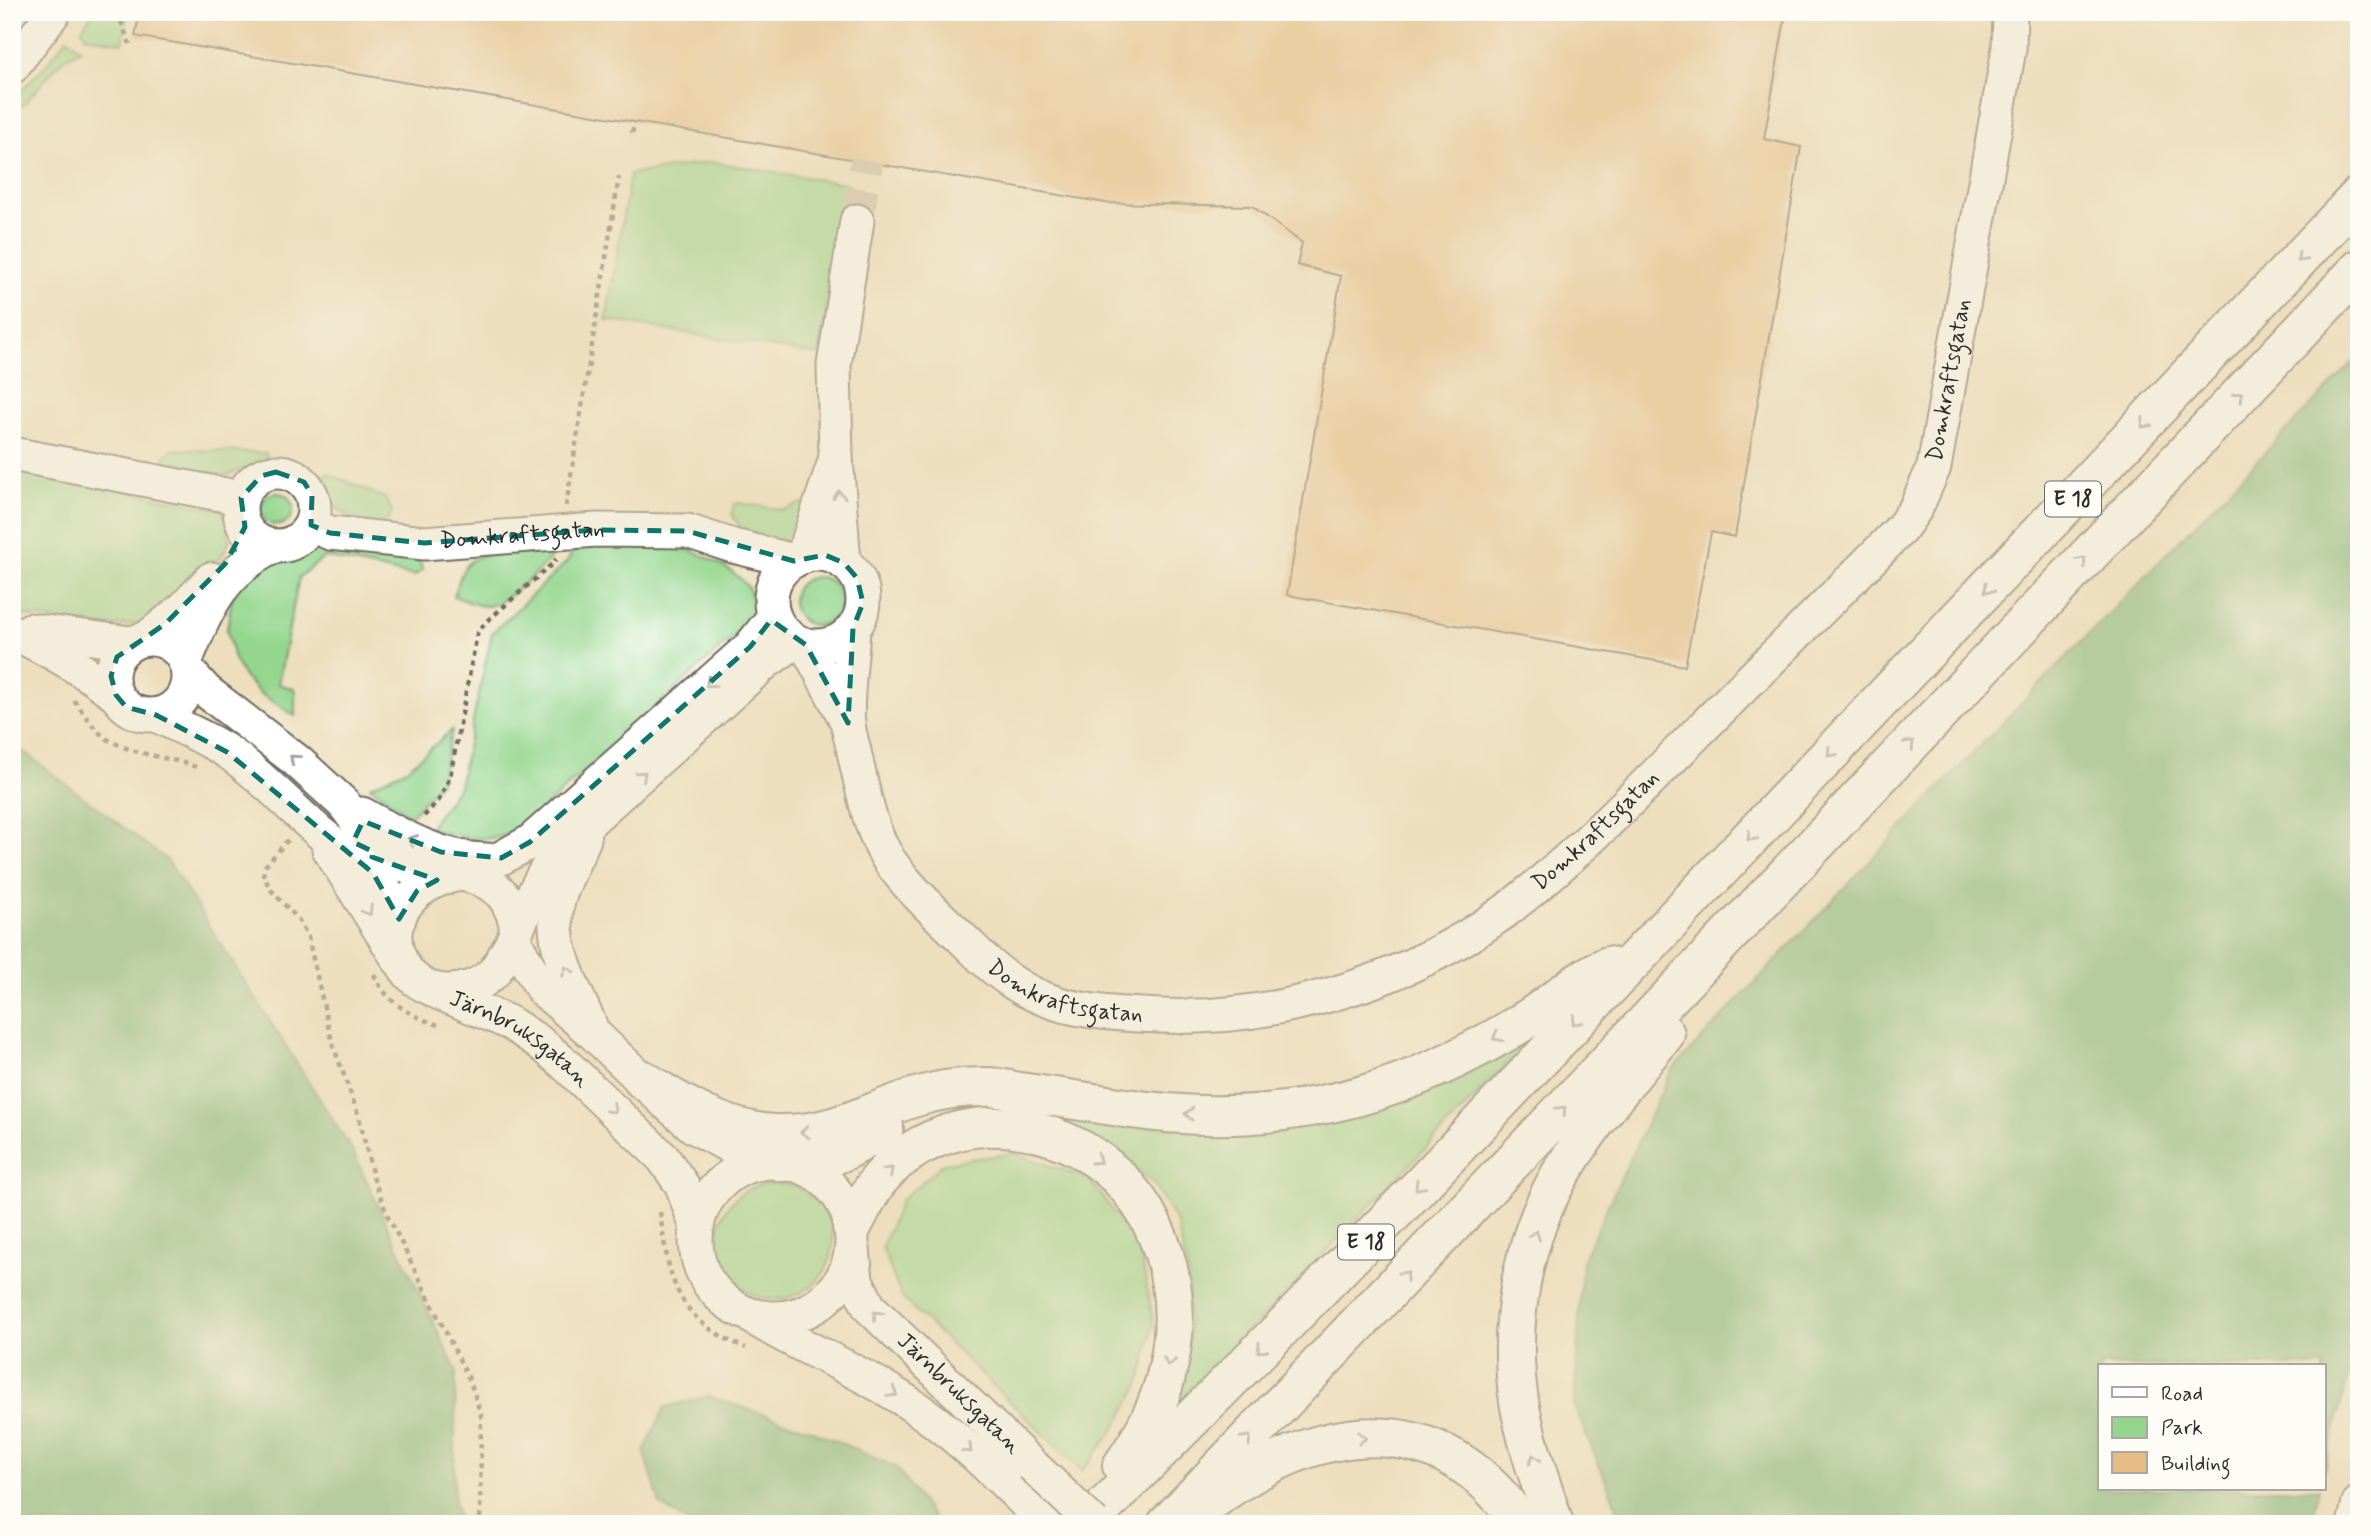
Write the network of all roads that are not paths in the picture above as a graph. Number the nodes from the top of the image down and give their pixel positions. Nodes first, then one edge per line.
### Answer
1 (54, 12) edge
2 (2010, 12) edge
3 (12, 67) edge
4 (2359, 196) edge
5 (858, 221) tunnel mouth
6 (2359, 269) edge
7 (12, 454) edge
8 (836, 458) junction
9 (243, 513) junction
10 (311, 525) junction
11 (275, 546) junction
12 (733, 546) junction
13 (798, 559) junction
14 (844, 563) junction
15 (773, 612) junction
16 (853, 628) junction
17 (12, 630) edge
18 (139, 641) junction
19 (801, 643) junction
20 (186, 666) junction
21 (116, 695) junction
22 (156, 715) junction
23 (848, 723) junction
24 (344, 804) junction
25 (591, 820) junction
26 (319, 832) junction
27 (501, 858) junction
28 (443, 877) junction
29 (399, 919) junction
30 (515, 935) junction
31 (1714, 949) junction
32 (1640, 954) junction
33 (388, 968) junction
34 (435, 991) junction
35 (594, 1034) junction
36 (643, 1080) junction
37 (1023, 1092) junction
38 (771, 1162) junction
39 (697, 1228) junction
40 (852, 1237) junction
41 (747, 1314) junction
42 (2359, 1503) edge
43 (1047, 1524) edge
44 (1072, 1524) edge
45 (1087, 1524) edge
46 (1094, 1524) edge
47 (1167, 1524) edge
48 (1186, 1524) edge
49 (1521, 1524) edge
50 (1554, 1524) edge
51 (2354, 1524) edge

1 - 3 street
2 - 23 street, Domkraftsgatan
4 -> 32 highway, E 18
5 - 8 street
31 -> 6 highway, E 18
7 - 9 street
8 - 13 street
14 -> 8 street
9 - 10 street
9 - 11 street
9 - 18 street
10 - 11 street
10 - 12 street, Domkraftsgatan
11 - 20 street
12 - 13 street, Domkraftsgatan
12 - 15 street
13 - 14 street
13 - 15 street
14 - 16 street
15 - 19 street
15 -> 27 street
16 - 19 street
16 - 23 street, Domkraftsgatan
17 - 18 street
17 - 21 street
18 - 20 street
18 - 21 street
19 - 23 street, Domkraftsgatan
25 -> 19 street
20 - 22 street
24 -> 20 street
21 - 22 street
22 - 26 street
27 -> 24 street
24 - 28 street
25 - 30 street
35 -> 25 street
26 - 29 street
26 -> 33 street
27 - 28 street
28 - 29 street
28 - 30 street
29 - 33 street
30 - 34 street
30 - 35 street, Järnbruksgatan
47 -> 31 highway, E 18
50 -> 31 highway
32 -> 37 highway, E 18
32 -> 45 highway, E 18
33 - 34 street
34 -> 39 street, Järnbruksgatan
35 - 36 street, Järnbruksgatan
37 -> 36 highway
36 - 38 street, Järnbruksgatan
37 - 38 highway, E 18
38 - 39 street
38 - 40 street
39 - 41 street
40 - 41 street
40 -> 44 highway
46 -> 40 street, Järnbruksgatan, bridge
41 -> 43 street, Järnbruksgatan
42 - 51 street
48 -> 49 highway

